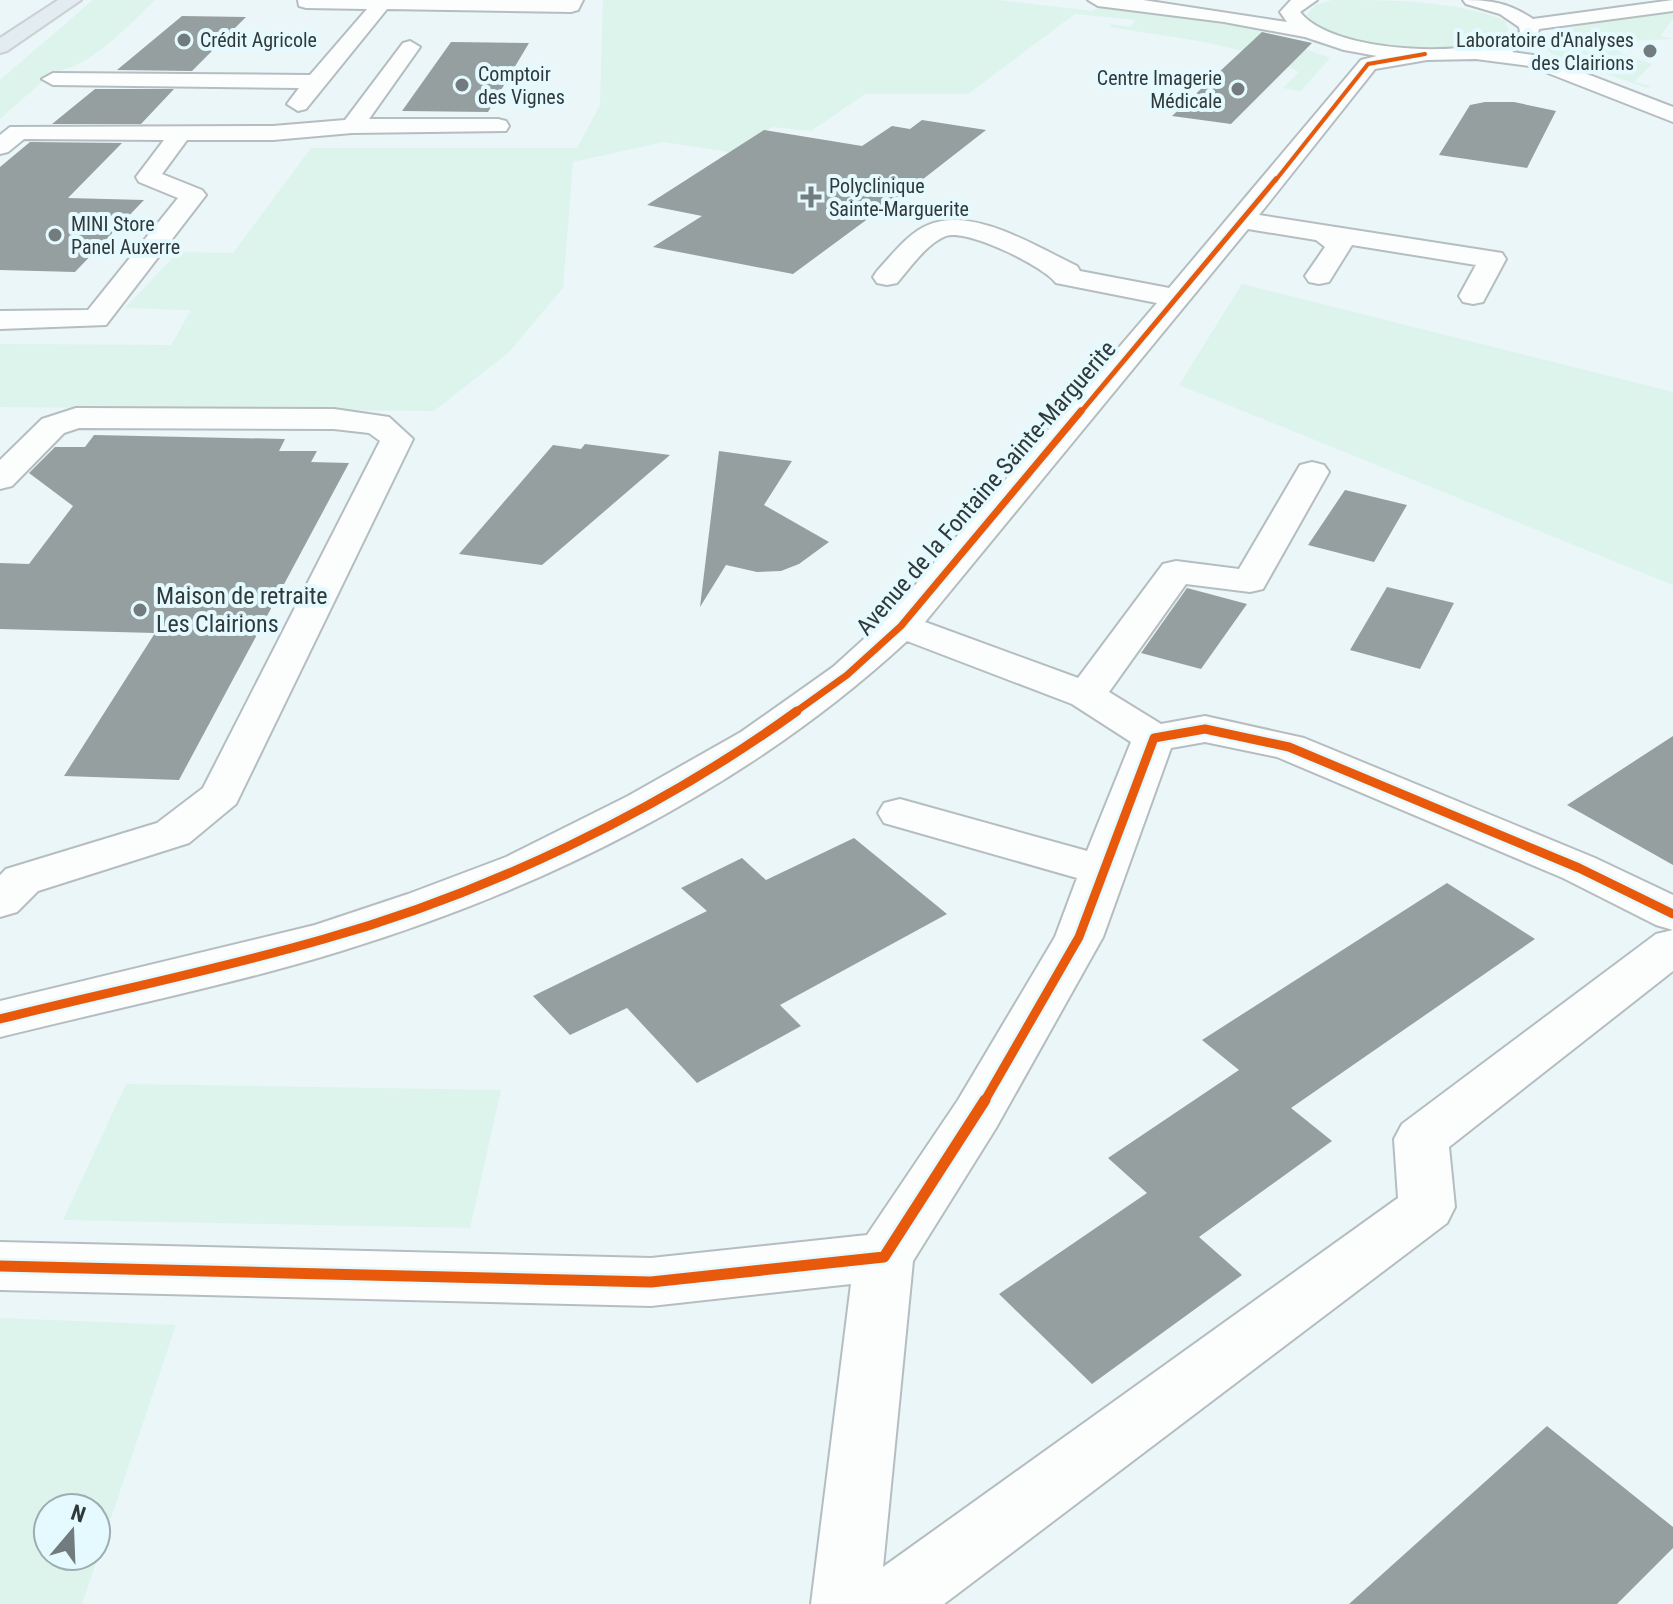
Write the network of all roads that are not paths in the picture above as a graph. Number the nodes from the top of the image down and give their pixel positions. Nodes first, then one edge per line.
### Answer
1 (47, 0) edge
2 (71, 0) edge
3 (573, 0) edge
4 (1098, 0) edge
5 (1169, 0) edge
6 (1624, 0) edge
7 (306, 2) dead end
8 (383, 2) edge
9 (1303, 2) edge
10 (1480, 2) edge
11 (1671, 6) edge
12 (446, 9) edge
13 (367, 21) junction
14 (1306, 31) junction
15 (1527, 42) junction
16 (0, 45) edge
17 (410, 47) dead end
18 (1361, 55) junction
19 (53, 79) dead end
20 (235, 81) junction
21 (317, 82) junction
22 (210, 106) dead end
23 (1673, 115) edge
24 (352, 126) junction
25 (498, 126) dead end
26 (181, 132) junction
27 (273, 133) junction
28 (0, 147) edge
29 (1240, 220) junction
30 (1324, 233) junction
31 (1319, 276) dead end
32 (887, 277) dead end
33 (1473, 296) dead end
34 (1175, 298) junction
35 (0, 320) edge
36 (1312, 472) dead end
37 (0, 479) edge
38 (901, 626) junction
39 (1086, 695) junction
40 (1154, 738) junction
41 (900, 813) dead end
42 (1103, 870) junction
43 (0, 901) edge
44 (1673, 914) edge
45 (1673, 946) edge
46 (0, 1019) edge
47 (884, 1257) junction
48 (0, 1266) edge
49 (845, 1604) edge
50 (889, 1604) edge

1 - 16 main road
2 - 16 main road
3 - 12 street
4 - 14 street
5 - 9 street
6 - 10 street
7 - 8 street
8 - 12 street
8 - 13 street
9 - 14 street
10 - 15 street
11 - 15 street
12 - 13 street
13 - 21 street
14 - 18 street
15 - 18 street
15 - 23 street
17 - 24 street
18 - 29 street, Avenue de la Fontaine Sainte-Marguerite
19 - 20 street
20 - 21 street
20 - 22 street
21 - 27 street
24 - 25 street
24 - 27 street
26 - 27 street
26 - 28 street
26 - 35 street
29 - 30 street
29 - 34 street, Avenue de la Fontaine Sainte-Marguerite
30 - 31 street
30 - 33 street
32 - 34 street
34 - 38 street, Avenue de la Fontaine Sainte-Marguerite
36 - 39 street
37 - 43 street
38 - 39 street
38 - 46 street, Avenue de la Fontaine Sainte-Marguerite
39 - 40 street
40 - 42 street
40 - 44 street
41 - 42 street
42 - 47 street
45 - 50 street
47 - 48 street
47 - 49 street

